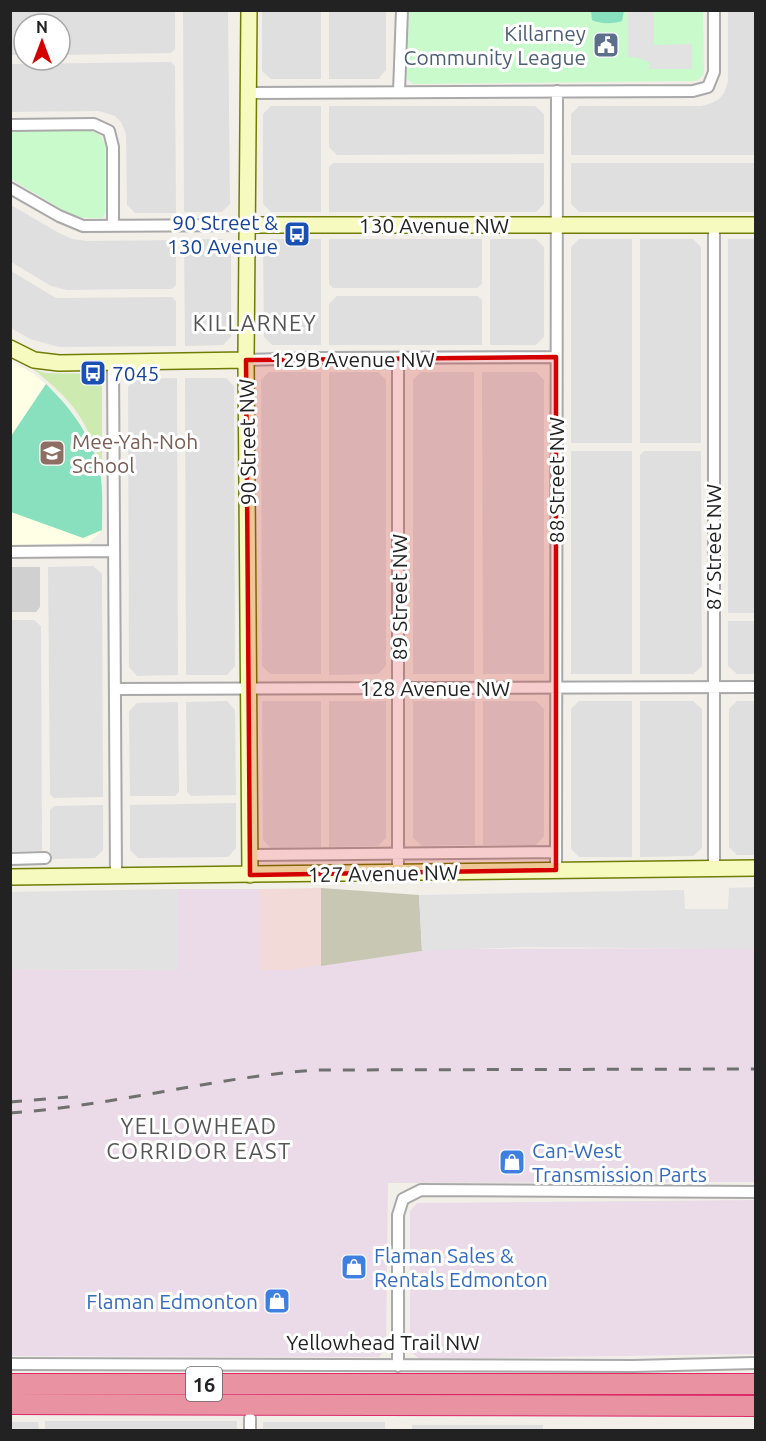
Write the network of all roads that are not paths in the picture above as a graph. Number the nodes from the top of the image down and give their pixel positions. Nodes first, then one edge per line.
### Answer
1 (249, 10) edge
2 (402, 10) edge
3 (714, 10) edge
4 (557, 91) junction
5 (399, 92) junction
6 (249, 93) junction
7 (10, 125) edge
8 (10, 188) edge
9 (248, 225) junction
10 (556, 225) junction
11 (714, 225) junction
12 (756, 225) edge
13 (113, 226) junction
14 (10, 348) edge
15 (555, 357) junction
16 (398, 358) junction
17 (246, 360) junction
18 (112, 363) junction
19 (113, 551) junction
20 (10, 552) edge
21 (399, 687) junction
22 (556, 687) junction
23 (714, 687) junction
24 (756, 687) edge
25 (249, 688) junction
26 (115, 689) junction
27 (556, 852) junction
28 (398, 854) junction
29 (250, 855) junction
30 (45, 858) dead end
31 (10, 859) edge
32 (714, 868) junction
33 (756, 868) edge
34 (556, 870) junction
35 (398, 872) junction
36 (250, 874) junction
37 (116, 876) junction
38 (10, 877) edge
39 (756, 1192) edge
40 (756, 1363) edge
41 (10, 1364) edge
42 (398, 1366) junction
43 (10, 1384) edge
44 (756, 1384) edge
45 (10, 1404) edge
46 (756, 1406) edge
47 (250, 1418) dead end
48 (250, 1431) edge

1 - 6 street, 90 Street NW
2 - 5 street
3 - 4 street
4 - 5 street
4 - 10 street, 88 Street NW
5 - 6 street
6 - 9 street, 90 Street NW
7 - 13 street
8 - 13 street, 130 Avenue NW
9 - 10 street, 130 Avenue NW
9 - 13 street, 130 Avenue NW
9 - 17 street, 90 Street NW
10 - 11 street, 130 Avenue NW
10 - 15 street, 88 Street NW
11 - 12 street, 130 Avenue NW
11 - 23 street, 87 Street NW
14 - 18 street, 129B Avenue NW
15 - 16 street, 129B Avenue NW
15 - 22 street, 88 Street NW
16 - 17 street, 129B Avenue NW
16 - 21 street, 89 Street NW
17 - 18 street, 129B Avenue NW
17 - 25 street, 90 Street NW
18 - 19 street
19 - 20 street
19 - 26 street
21 - 22 street, 128 Avenue NW
21 - 25 street, 128 Avenue NW
21 - 28 street, 89 Street NW
22 - 23 street, 128 Avenue NW
22 - 27 street, 88 Street NW
23 - 24 street, 128 Avenue NW
23 - 32 street, 87 Street NW
25 - 26 street, 128 Avenue NW
25 - 29 street, 90 Street NW
26 - 37 street
27 - 28 street, 127 Avenue NW
27 - 34 street, 88 Street NW
28 - 29 street, 127 Avenue NW
28 - 35 street, 89 Street NW
29 - 36 street, 90 Street NW
30 - 31 street
32 - 33 street, 127 Avenue NW
32 - 34 street, 127 Avenue NW
34 - 35 street, 127 Avenue NW
35 - 36 street, 127 Avenue NW
36 - 37 street, 127 Avenue NW
37 - 38 street, 127 Avenue NW
39 - 42 street
40 - 42 street, Yellowhead Trail NW
41 - 42 street, Yellowhead Trail NW
43 - 44 highway, Yellowhead Trail NW / 16
45 - 46 highway, 16
47 - 48 street

